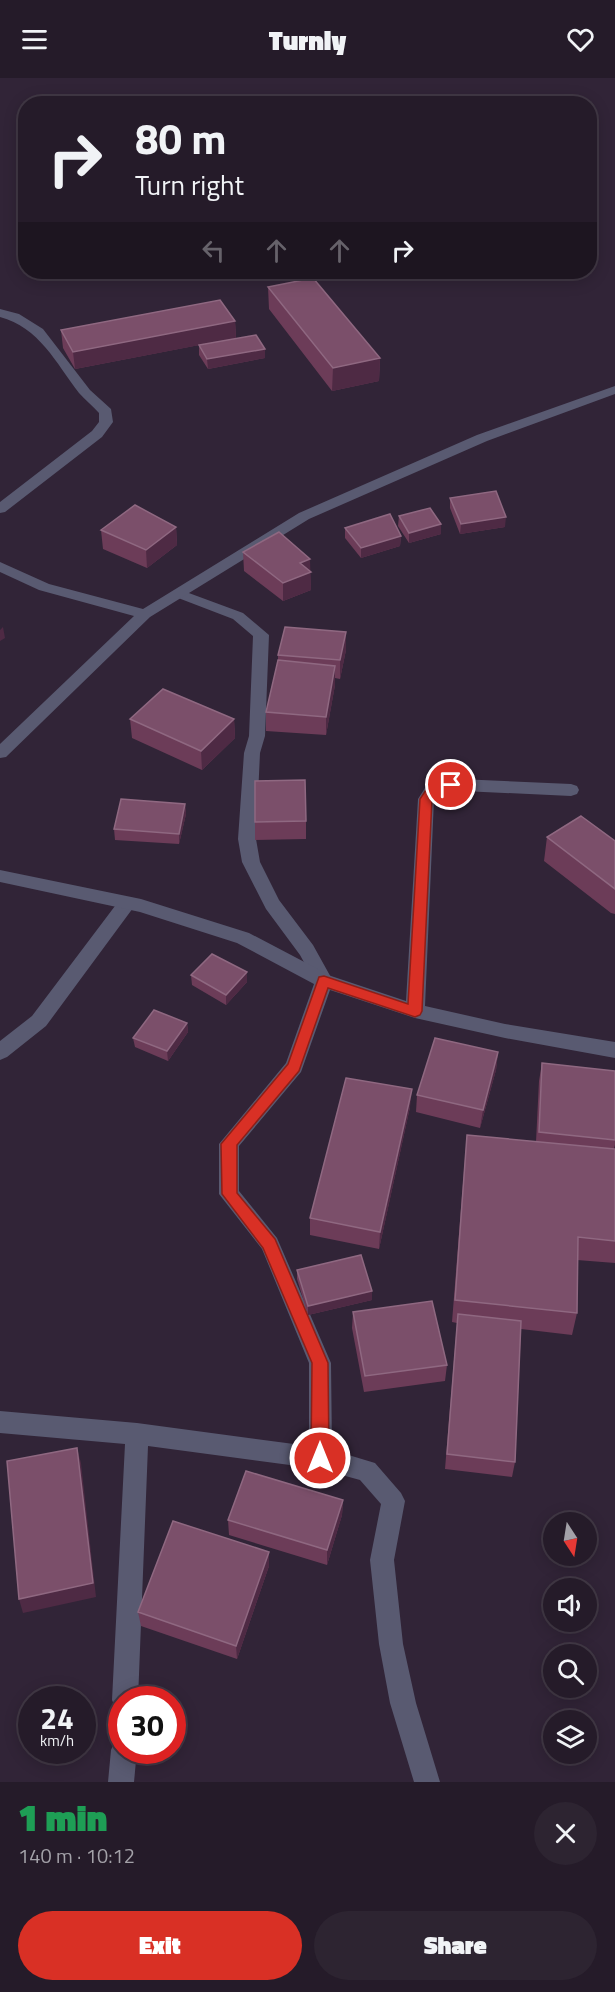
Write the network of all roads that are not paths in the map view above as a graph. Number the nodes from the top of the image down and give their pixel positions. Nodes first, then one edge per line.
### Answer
1 (0, 314) edge
2 (615, 390) edge
3 (0, 509) edge
4 (0, 566) edge
5 (178, 593) junction
6 (145, 614) junction
7 (0, 753) edge
8 (571, 790) dead end
9 (0, 876) edge
10 (127, 903) junction
11 (324, 981) junction
12 (415, 1011) junction
13 (615, 1050) edge
14 (0, 1052) edge
15 (0, 1422) edge
16 (137, 1434) junction
17 (320, 1458) junction
18 (126, 1686) edge
19 (123, 1764) edge
20 (121, 1782) edge
21 (426, 1782) edge

1 - 3 street
2 - 5 street
4 - 6 street
5 - 6 street
5 - 11 street
6 - 7 street
8 - 12 street
9 - 10 street
10 - 11 street
10 - 14 street
11 - 12 street
11 - 17 street
12 - 13 street
15 - 16 street
16 - 17 street
16 - 18 street
17 - 21 street
19 - 20 street

